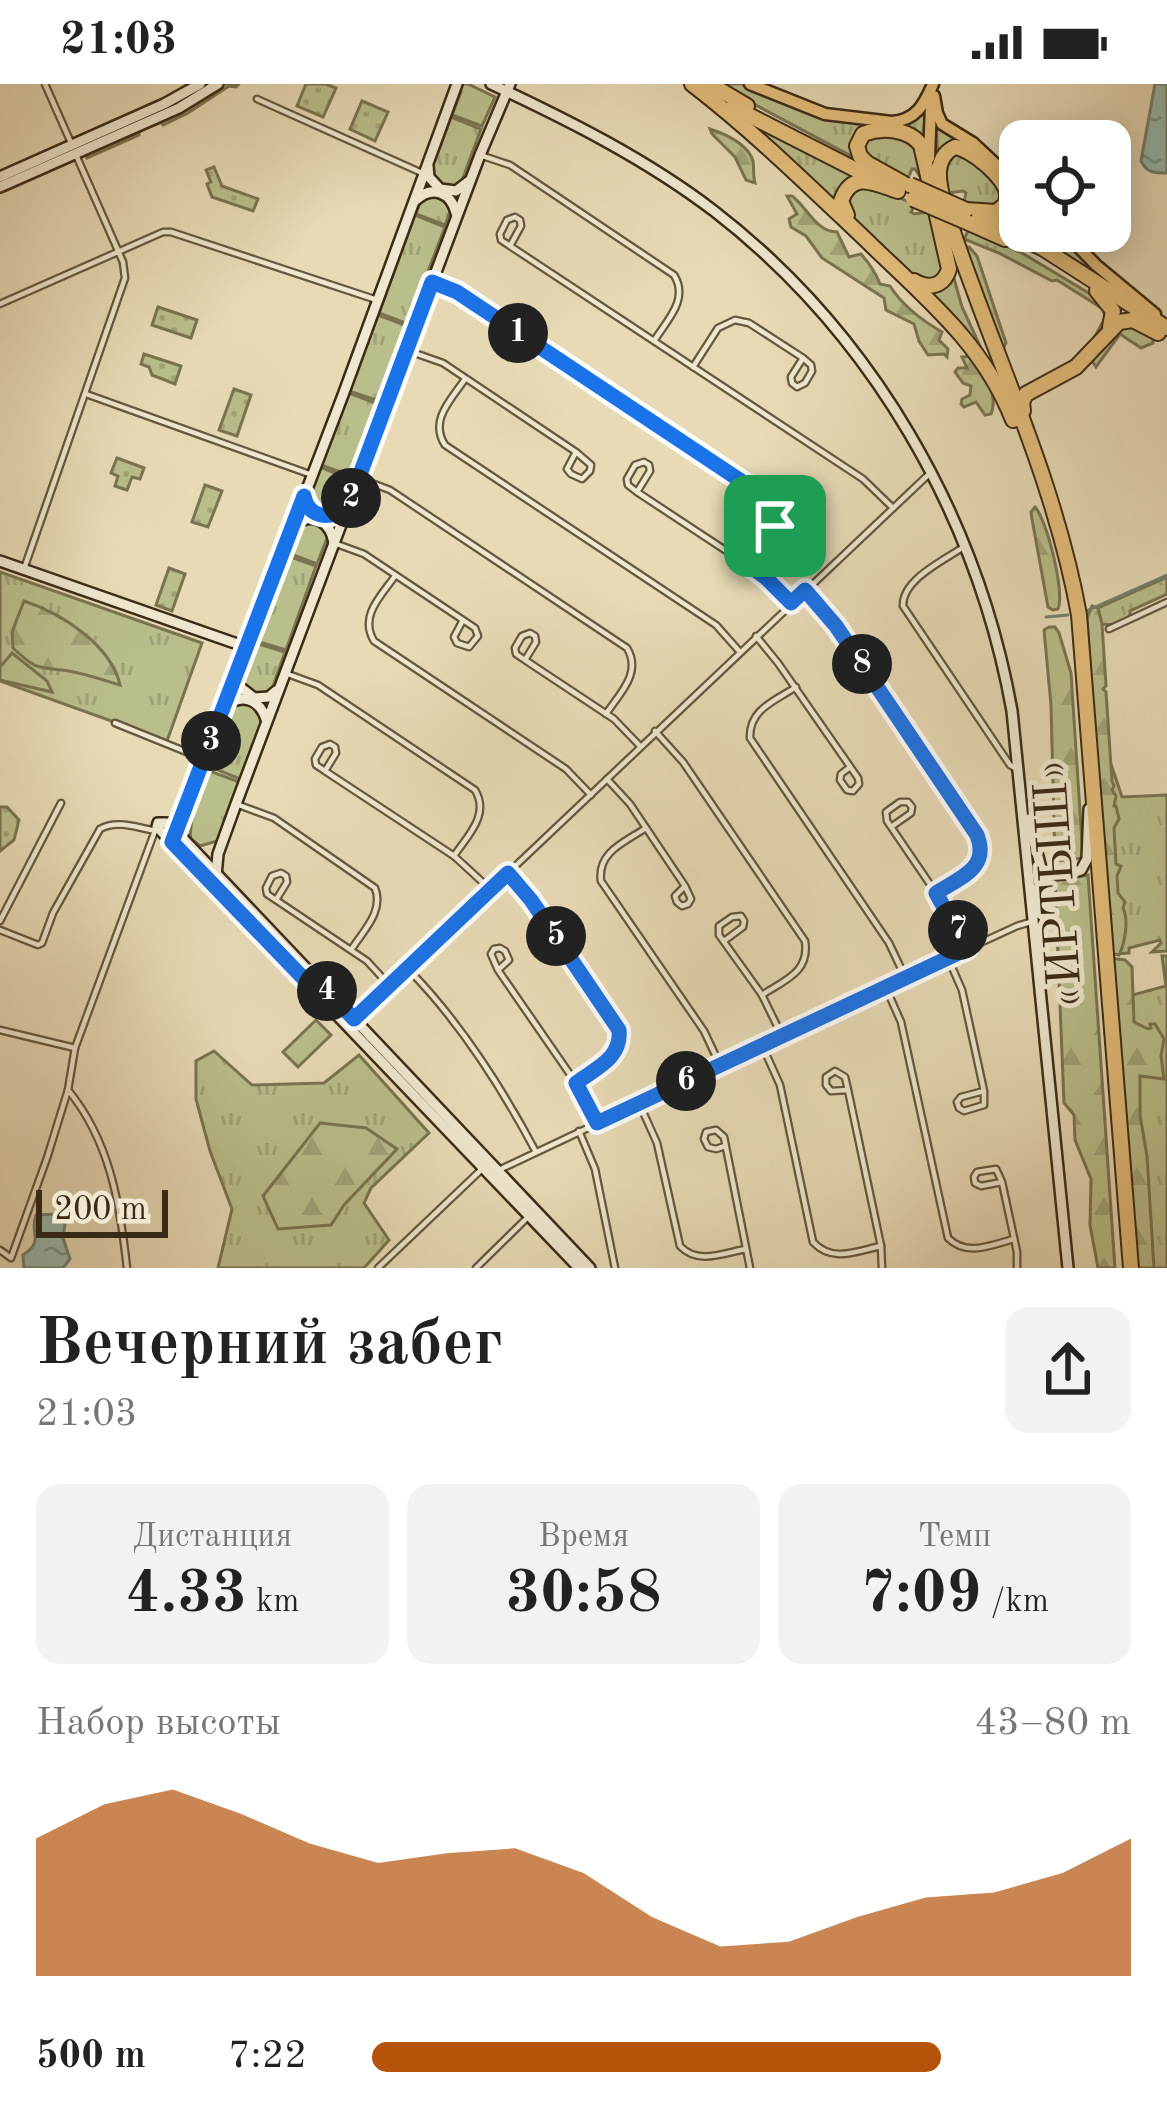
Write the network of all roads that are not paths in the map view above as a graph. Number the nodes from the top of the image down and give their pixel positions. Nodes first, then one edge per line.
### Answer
1 (45, 84) edge
2 (200, 84) edge
3 (218, 84) edge
4 (457, 84) edge
5 (491, 84) edge
6 (692, 84) edge
7 (710, 84) edge
8 (750, 84) edge
9 (508, 88) edge
10 (934, 88) edge
11 (257, 99) dead end
12 (74, 150) junction
13 (480, 155) junction
14 (428, 160) junction
15 (999, 167) edge
16 (422, 173) junction
17 (0, 177) edge
18 (470, 181) junction
19 (935, 184) junction
20 (0, 188) edge
21 (906, 190) junction
22 (412, 204) junction
23 (967, 217) junction
24 (456, 219) junction
25 (945, 223) junction
26 (510, 246) junction
27 (119, 252) junction
28 (1083, 252) edge
29 (432, 282) junction
30 (1097, 291) junction
31 (377, 300) junction
32 (0, 304) edge
33 (1165, 331) edge
34 (1105, 337) junction
35 (654, 341) junction
36 (406, 350) junction
37 (802, 358) junction
38 (1001, 364) junction
39 (693, 367) junction
40 (465, 379) junction
41 (1037, 387) junction
42 (86, 394) junction
43 (576, 452) junction
44 (931, 472) junction
45 (312, 475) junction
46 (358, 478) junction
47 (637, 492) junction
48 (304, 496) junction
49 (1046, 497) junction
50 (892, 508) junction
51 (347, 509) junction
52 (1056, 513) junction
53 (292, 528) junction
54 (334, 543) junction
55 (965, 546) junction
56 (0, 561) edge
57 (750, 566) junction
58 (24, 570) junction
59 (395, 575) junction
60 (805, 590) junction
61 (1167, 602) edge
62 (791, 603) junction
63 (463, 620) junction
64 (1109, 629) dead end
65 (756, 636) junction
66 (246, 647) junction
67 (740, 652) junction
68 (525, 660) dead end
69 (237, 669) junction
70 (285, 674) junction
71 (281, 686) junction
72 (796, 687) junction
73 (222, 709) junction
74 (606, 714) junction
75 (115, 723) dead end
76 (266, 724) junction
77 (655, 731) junction
78 (640, 746) junction
79 (204, 759) junction
80 (850, 767) dead end
81 (1019, 767) junction
82 (325, 771) dead end
83 (607, 779) junction
84 (591, 794) junction
85 (61, 803) dead end
86 (236, 804) junction
87 (1089, 808) junction
88 (1024, 809) junction
89 (158, 826) junction
90 (891, 827) junction
91 (646, 829) junction
92 (174, 837) junction
93 (454, 856) junction
94 (508, 873) junction
95 (214, 878) junction
96 (686, 886) dead end
97 (490, 889) junction
98 (936, 893) junction
99 (276, 900) dead end
100 (0, 921) edge
101 (1034, 921) junction
102 (0, 930) edge
103 (724, 941) junction
104 (967, 949) junction
105 (351, 950) junction
106 (948, 958) junction
107 (407, 968) junction
108 (499, 970) dead end
109 (309, 978) junction
110 (906, 979) junction
111 (389, 985) junction
112 (886, 988) junction
113 (763, 995) junction
114 (354, 1019) junction
115 (0, 1030) edge
116 (782, 1036) junction
117 (762, 1046) junction
118 (73, 1049) junction
119 (720, 1065) junction
120 (576, 1083) junction
121 (68, 1090) junction
122 (848, 1090) dead end
123 (984, 1091) junction
124 (640, 1103) junction
125 (597, 1123) junction
126 (579, 1131) junction
127 (724, 1146) dead end
128 (536, 1152) junction
129 (484, 1167) junction
130 (498, 1170) junction
131 (1002, 1182) dead end
132 (530, 1216) junction
133 (1014, 1239) junction
134 (881, 1246) junction
135 (746, 1249) junction
136 (0, 1250) edge
137 (485, 1259) junction
138 (127, 1268) edge
139 (377, 1268) edge
140 (476, 1268) edge
141 (493, 1268) edge
142 (579, 1268) edge
143 (590, 1268) edge
144 (616, 1268) edge
145 (750, 1268) edge
146 (882, 1268) edge
147 (1017, 1268) edge
148 (1067, 1268) edge
149 (1129, 1268) edge

1 - 12 street
2 - 12 street
3 - 12 street
4 - 14 street
5 - 9 street
6 - 21 highway
6 - 49 highway
7 - 21 highway
8 - 10 main road
9 - 13 street
9 - 44 street
10 - 15 main road
10 - 19 main road
11 - 16 street
12 - 17 street
12 - 20 street
12 - 27 street
13 - 18 street
13 - 35 street
14 - 16 street
14 - 18 street
16 - 22 street
18 - 24 street
19 - 21 highway
19 - 23 highway
19 - 25 highway
21 - 23 highway, bridge
21 - 25 highway
22 - 24 street
22 - 31 street
23 - 30 highway
23 - 33 highway
24 - 29 street
25 - 38 highway
25 - 49 highway
26 - 26 street
26 - 35 street
27 - 31 street
27 - 32 street
27 - 42 street
28 - 33 main road
29 - 36 street
29 - 57 street
30 - 33 highway
30 - 34 highway
31 - 45 street
33 - 34 highway
34 - 41 highway
35 - 39 street
36 - 40 street
36 - 46 street
37 - 37 street
37 - 39 street
38 - 41 highway
38 - 52 highway
39 - 50 street
40 - 43 street
40 - 67 street
41 - 52 highway
42 - 45 street
42 - 58 street
43 - 43 street
44 - 50 street
44 - 55 street
45 - 48 street
46 - 51 street
46 - 74 street
47 - 47 street
47 - 57 street
48 - 51 street
48 - 53 street
49 - 87 highway, «ИРТЫШ»
50 - 60 street
51 - 54 street
52 - 149 highway, «ИРТЫШ»
53 - 54 street
53 - 66 street
54 - 59 street
54 - 70 street
55 - 81 street
55 - 81 street
56 - 58 street
57 - 62 street
58 - 66 street
59 - 63 street
59 - 84 street
60 - 62 street
60 - 98 street
61 - 64 street
62 - 65 street
63 - 63 street
65 - 67 street
65 - 72 street
66 - 69 street
67 - 77 street
68 - 74 street
69 - 71 street
69 - 73 street
70 - 71 street
70 - 93 street
71 - 76 street
72 - 80 street
72 - 110 street
73 - 76 street
73 - 79 street
74 - 78 street
75 - 79 street
76 - 86 street
77 - 78 street
77 - 113 street
78 - 83 street
79 - 92 street
81 - 88 street
82 - 93 street
83 - 84 street
83 - 91 street
84 - 94 street
85 - 100 street
86 - 95 street
86 - 105 street
87 - 88 street
87 - 149 highway, «ИРТЫШ»
88 - 101 street
89 - 92 street
89 - 102 street
89 - 118 street
90 - 90 street
90 - 98 street
91 - 96 street
91 - 119 street
92 - 95 street
93 - 97 street
94 - 97 street
94 - 120 street
95 - 109 street
97 - 107 street
98 - 104 street
99 - 105 street
101 - 104 street
101 - 148 street
103 - 103 street
103 - 113 street
104 - 106 street
105 - 111 street
106 - 110 street
106 - 123 street
107 - 111 street
107 - 128 street
108 - 120 street
109 - 114 street
109 - 129 street
110 - 112 street
111 - 114 street
112 - 116 street
112 - 133 street
113 - 116 street
114 - 130 street
115 - 118 street
116 - 117 street
117 - 119 street
117 - 134 street
118 - 121 street
119 - 124 street
120 - 125 street
121 - 136 street
121 - 138 street
122 - 134 street
123 - 123 street
124 - 125 street
124 - 135 street
125 - 126 street
126 - 128 street
126 - 144 street
127 - 135 street
128 - 130 street
129 - 132 street
129 - 139 street
130 - 143 street
131 - 133 street
132 - 137 street
132 - 142 street
133 - 147 street
134 - 146 street
135 - 145 street
137 - 140 street
137 - 141 street

